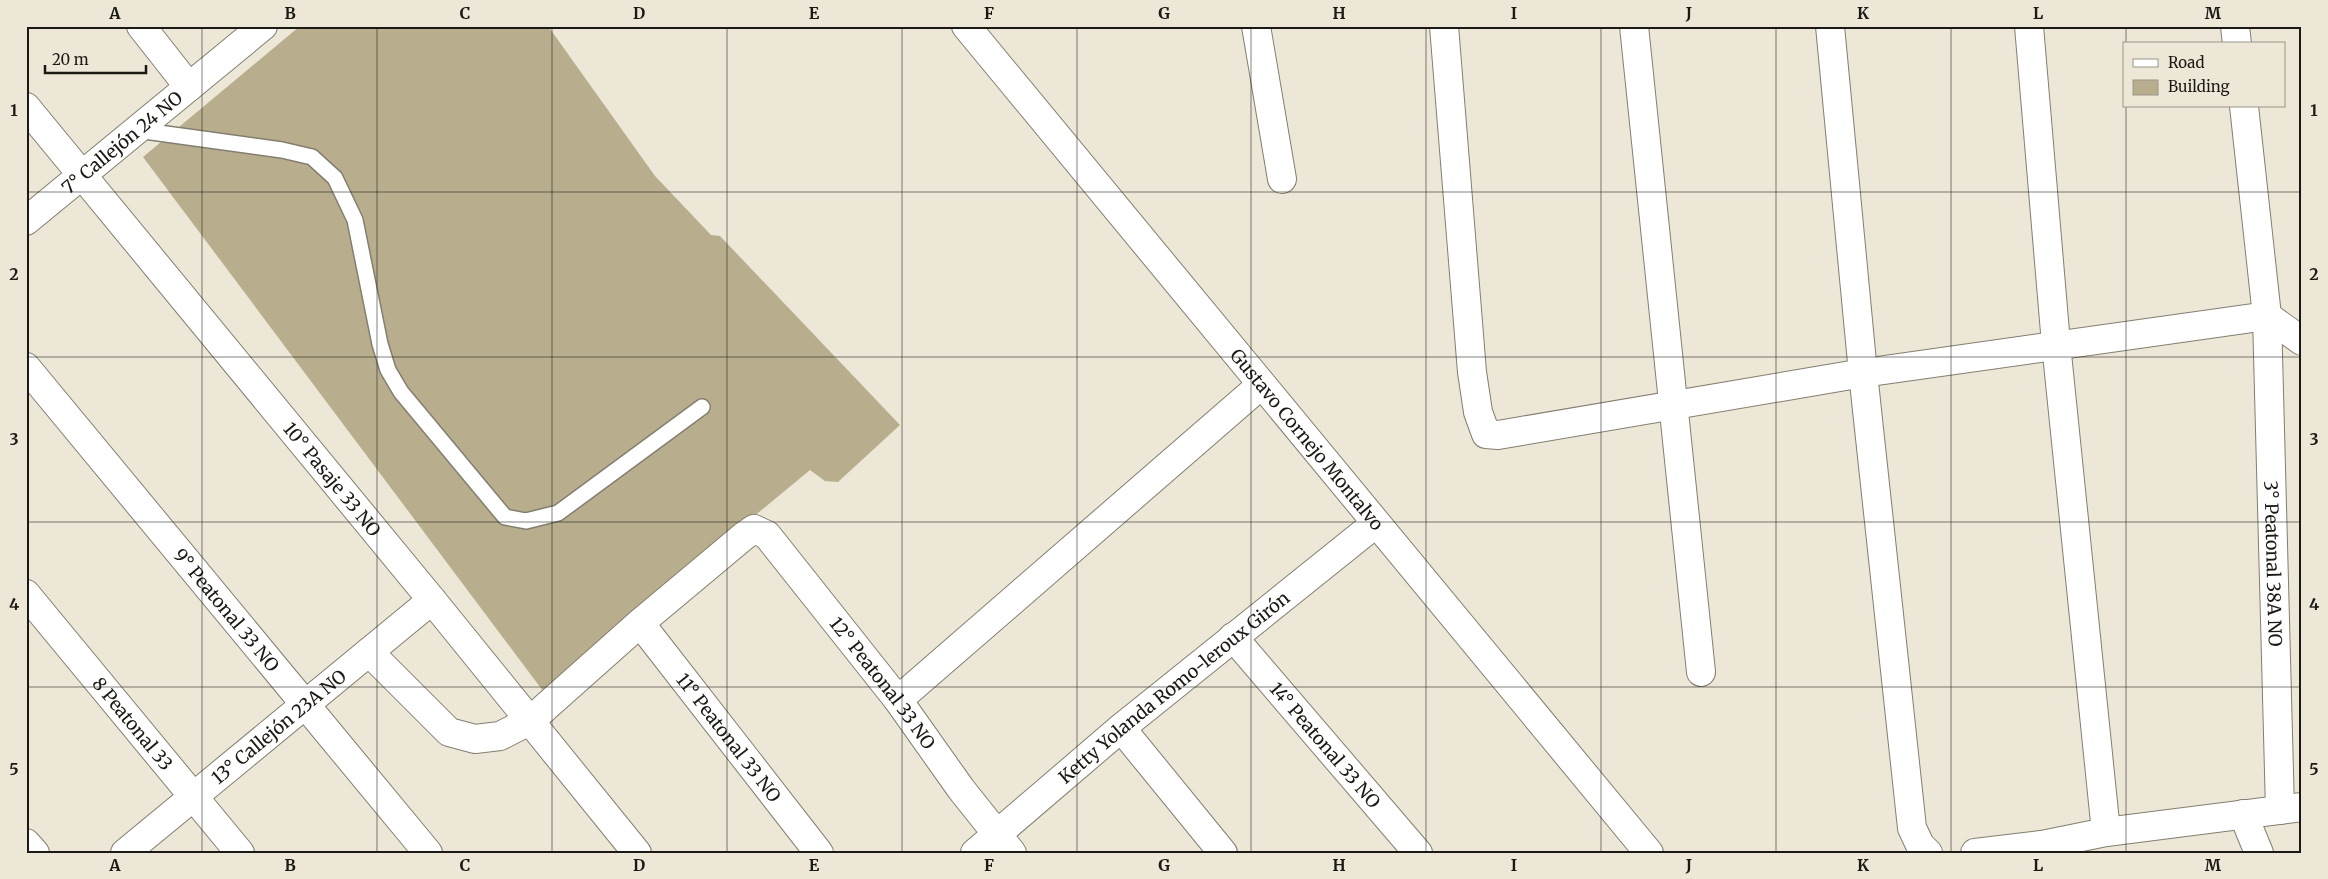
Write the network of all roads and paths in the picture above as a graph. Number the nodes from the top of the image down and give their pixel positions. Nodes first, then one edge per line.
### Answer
1 (141, 26) edge
2 (264, 26) edge
3 (966, 26) edge
4 (1256, 26) edge
5 (1444, 26) edge
6 (1634, 26) edge
7 (1830, 26) edge
8 (2029, 26) edge
9 (2235, 26) edge
10 (2237, 42) edge
11 (189, 87) junction
12 (26, 106) edge
13 (2244, 108) edge
14 (137, 130) junction
15 (82, 176) junction
16 (1282, 179) dead end
17 (26, 221) edge
18 (2267, 316) junction
19 (2302, 341) edge
20 (2056, 344) junction
21 (26, 367) edge
22 (1863, 373) junction
23 (1261, 385) junction
24 (1672, 405) junction
25 (702, 407) dead end
26 (1375, 524) junction
27 (26, 594) edge
28 (432, 600) junction
29 (640, 623) junction
30 (1233, 637) junction
31 (369, 652) junction
32 (1701, 672) dead end
33 (898, 700) junction
34 (305, 704) junction
35 (531, 720) junction
36 (1121, 728) junction
37 (193, 797) junction
38 (2291, 808) edge
39 (2243, 814) junction
40 (2106, 832) junction
41 (26, 843) edge
42 (1005, 844) edge
43 (2044, 849) edge
44 (35, 853) edge
45 (125, 853) edge
46 (240, 853) edge
47 (428, 853) edge
48 (637, 853) edge
49 (819, 853) edge
50 (975, 853) edge
51 (1223, 853) edge
52 (1418, 853) edge
53 (1649, 853) edge
54 (1928, 853) edge
55 (1975, 853) edge
56 (2259, 853) edge

1 - 11 street
2 - 11 street, 7° Callejón 24 NO
3 - 23 street, Gustavo Cornejo Montalvo
4 - 16 street
5 - 24 street
6 - 24 street
7 - 22 street
8 - 20 street
9 - 10 street
11 - 14 street, 7° Callejón 24 NO
12 - 15 street, 10° Pasaje 33 NO
13 - 18 street, 3° Peatonal 38A NO
14 - 15 street, 7° Callejón 24 NO
14 - 25 lane
15 - 17 street, 7° Callejón 24 NO
15 - 28 street, 10° Pasaje 33 NO
18 - 19 street
18 - 20 street
18 - 38 street, 3° Peatonal 38A NO
20 - 22 street
20 - 40 street
21 - 34 street, 9° Peatonal 33 NO
22 - 24 street
22 - 54 street
23 - 26 street, Gustavo Cornejo Montalvo
23 - 33 street
24 - 32 street
26 - 30 street, Ketty Yolanda Romo-leroux Girón
26 - 53 street, Gustavo Cornejo Montalvo
27 - 37 street, 8 Peatonal 33
28 - 31 street, 13° Callejón 23A NO
28 - 35 street, 10° Pasaje 33 NO
29 - 33 street, 12° Peatonal 33 NO
29 - 35 street
29 - 49 street, 11° Peatonal 33 NO
30 - 36 street, Ketty Yolanda Romo-leroux Girón
30 - 52 street, 14° Peatonal 33 NO
31 - 34 street, 13° Callejón 23A NO
31 - 35 street
33 - 42 street, 12° Peatonal 33 NO
34 - 37 street, 13° Callejón 23A NO
34 - 47 street, 9° Peatonal 33 NO
35 - 48 street, 10° Pasaje 33 NO
36 - 42 street, Ketty Yolanda Romo-leroux Girón
36 - 51 street
37 - 45 street, 13° Callejón 23A NO
37 - 46 street, 8 Peatonal 33
38 - 39 street
39 - 40 street
39 - 56 street
40 - 43 street
41 - 44 street
42 - 50 street, Ketty Yolanda Romo-leroux Girón
43 - 55 street

